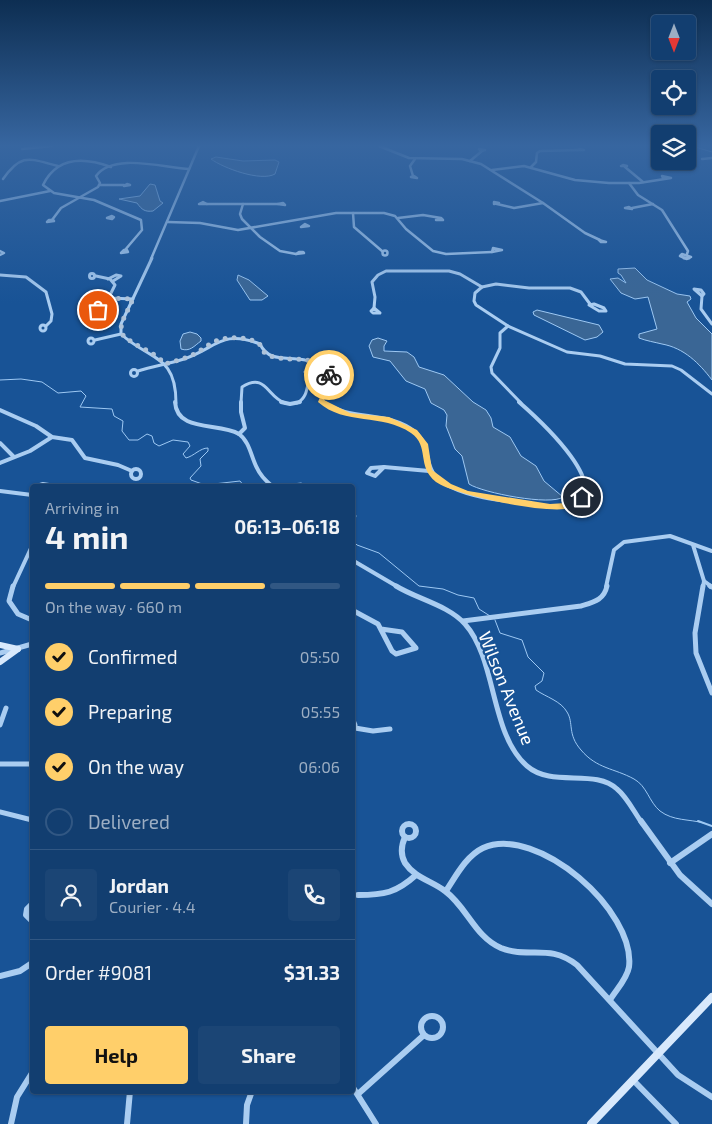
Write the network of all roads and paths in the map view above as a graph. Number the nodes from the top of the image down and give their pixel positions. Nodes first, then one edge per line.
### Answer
1 (13, 198) edge
2 (79, 198) edge
3 (82, 198) edge
4 (177, 198) edge
5 (537, 198) edge
6 (645, 198) edge
7 (0, 201) edge
8 (544, 203) junction
9 (207, 204) dead end
10 (243, 204) junction
11 (278, 204) dead end
12 (497, 204) dead end
13 (653, 204) junction
14 (632, 208) dead end
15 (123, 212) junction
16 (353, 213) junction
17 (113, 216) dead end
18 (398, 218) junction
19 (438, 218) dead end
20 (52, 220) dead end
21 (299, 220) junction
22 (167, 223) junction
23 (304, 224) dead end
24 (252, 229) junction
25 (600, 240) dead end
26 (125, 250) dead end
27 (382, 251) dead end
28 (492, 252) dead end
29 (296, 254) dead end
30 (687, 254) dead end
31 (0, 276) edge
32 (96, 276) dead end
33 (108, 279) junction
34 (113, 281) junction
35 (482, 287) junction
36 (702, 296) dead end
37 (109, 298) junction
38 (133, 299) junction
39 (590, 304) junction
40 (374, 308) dead end
41 (103, 309) dead end
42 (712, 324) edge
43 (46, 326) dead end
44 (508, 326) junction
45 (122, 334) junction
46 (95, 340) dead end
47 (165, 364) junction
48 (138, 371) dead end
49 (305, 372) dead end
50 (712, 394) edge
51 (0, 410) edge
52 (239, 434) junction
53 (52, 437) junction
54 (0, 443) edge
55 (12, 456) junction
56 (0, 463) edge
57 (384, 467) dead end
58 (132, 471) dead end
59 (429, 471) junction
60 (270, 484) edge
61 (0, 491) edge
62 (30, 494) edge
63 (693, 545) junction
64 (30, 551) edge
65 (712, 551) edge
66 (26, 560) junction
67 (30, 561) edge
68 (355, 561) edge
69 (704, 581) junction
70 (712, 587) edge
71 (355, 612) edge
72 (30, 619) edge
73 (463, 622) junction
74 (381, 629) junction
75 (0, 645) edge
76 (30, 645) edge
77 (18, 649) junction
78 (0, 653) edge
79 (0, 662) edge
80 (712, 693) edge
81 (6, 708) dead end
82 (0, 725) edge
83 (390, 729) dead end
84 (355, 731) edge
85 (0, 764) edge
86 (30, 764) edge
87 (0, 812) edge
88 (30, 819) edge
89 (712, 834) edge
90 (405, 837) dead end
91 (670, 863) junction
92 (416, 875) junction
93 (446, 891) junction
94 (358, 895) dead end
95 (712, 904) edge
96 (30, 907) edge
97 (30, 920) edge
98 (30, 964) edge
99 (0, 976) edge
100 (712, 997) edge
101 (610, 1000) junction
102 (424, 1035) dead end
103 (657, 1054) junction
104 (30, 1076) edge
105 (632, 1079) junction
106 (355, 1090) edge
107 (130, 1094) edge
108 (251, 1094) edge
109 (358, 1094) junction
110 (712, 1097) edge
111 (12, 1124) edge
112 (127, 1124) edge
113 (246, 1124) edge
114 (376, 1124) edge
115 (591, 1124) edge
116 (676, 1124) edge

1 - 7 street
2 - 20 street
3 - 15 street
4 - 22 street
5 - 8 street
6 - 13 street
8 - 12 street
8 - 25 street
9 - 10 street
10 - 11 street
10 - 24 street
13 - 14 street
13 - 30 street
15 - 17 street
15 - 26 street
16 - 18 street
16 - 21 street
16 - 27 street
18 - 19 street
18 - 28 street
21 - 23 street
21 - 24 street
22 - 24 street
22 - 38 street
24 - 29 street
31 - 43 street
32 - 33 street
33 - 34 street
33 - 34 street
34 - 37 street
35 - 39 street
35 - 40 street
35 - 44 street
36 - 42 street
37 - 38 street
37 - 41 street
38 - 45 street
39 - 39 street
44 - 50 street
44 - 59 street
45 - 46 street
45 - 47 street
47 - 48 street
47 - 52 street
47 - 59 street
49 - 52 street
51 - 53 street
52 - 60 street
53 - 55 street
53 - 58 street
54 - 55 street
55 - 56 street
57 - 59 street
61 - 62 street
63 - 65 street
63 - 69 street
63 - 73 street
64 - 66 street
66 - 67 street
66 - 72 street
68 - 73 street, Wilson Avenue
69 - 70 street
69 - 80 street
71 - 74 street
73 - 91 street, Wilson Avenue
74 - 74 street
75 - 77 main road
76 - 77 street
77 - 78 street
77 - 79 main road
81 - 82 street
83 - 84 street
85 - 86 street
87 - 88 street
89 - 91 street
90 - 92 street
91 - 95 street, Wilson Avenue
92 - 93 street
92 - 94 street
93 - 101 street
93 - 101 street
96 - 97 street
98 - 99 street
100 - 103 main road
101 - 103 street
102 - 109 street
103 - 105 main road
103 - 110 street
104 - 111 street
105 - 115 main road
105 - 116 street
106 - 109 street
107 - 112 street
108 - 113 street
109 - 114 street

